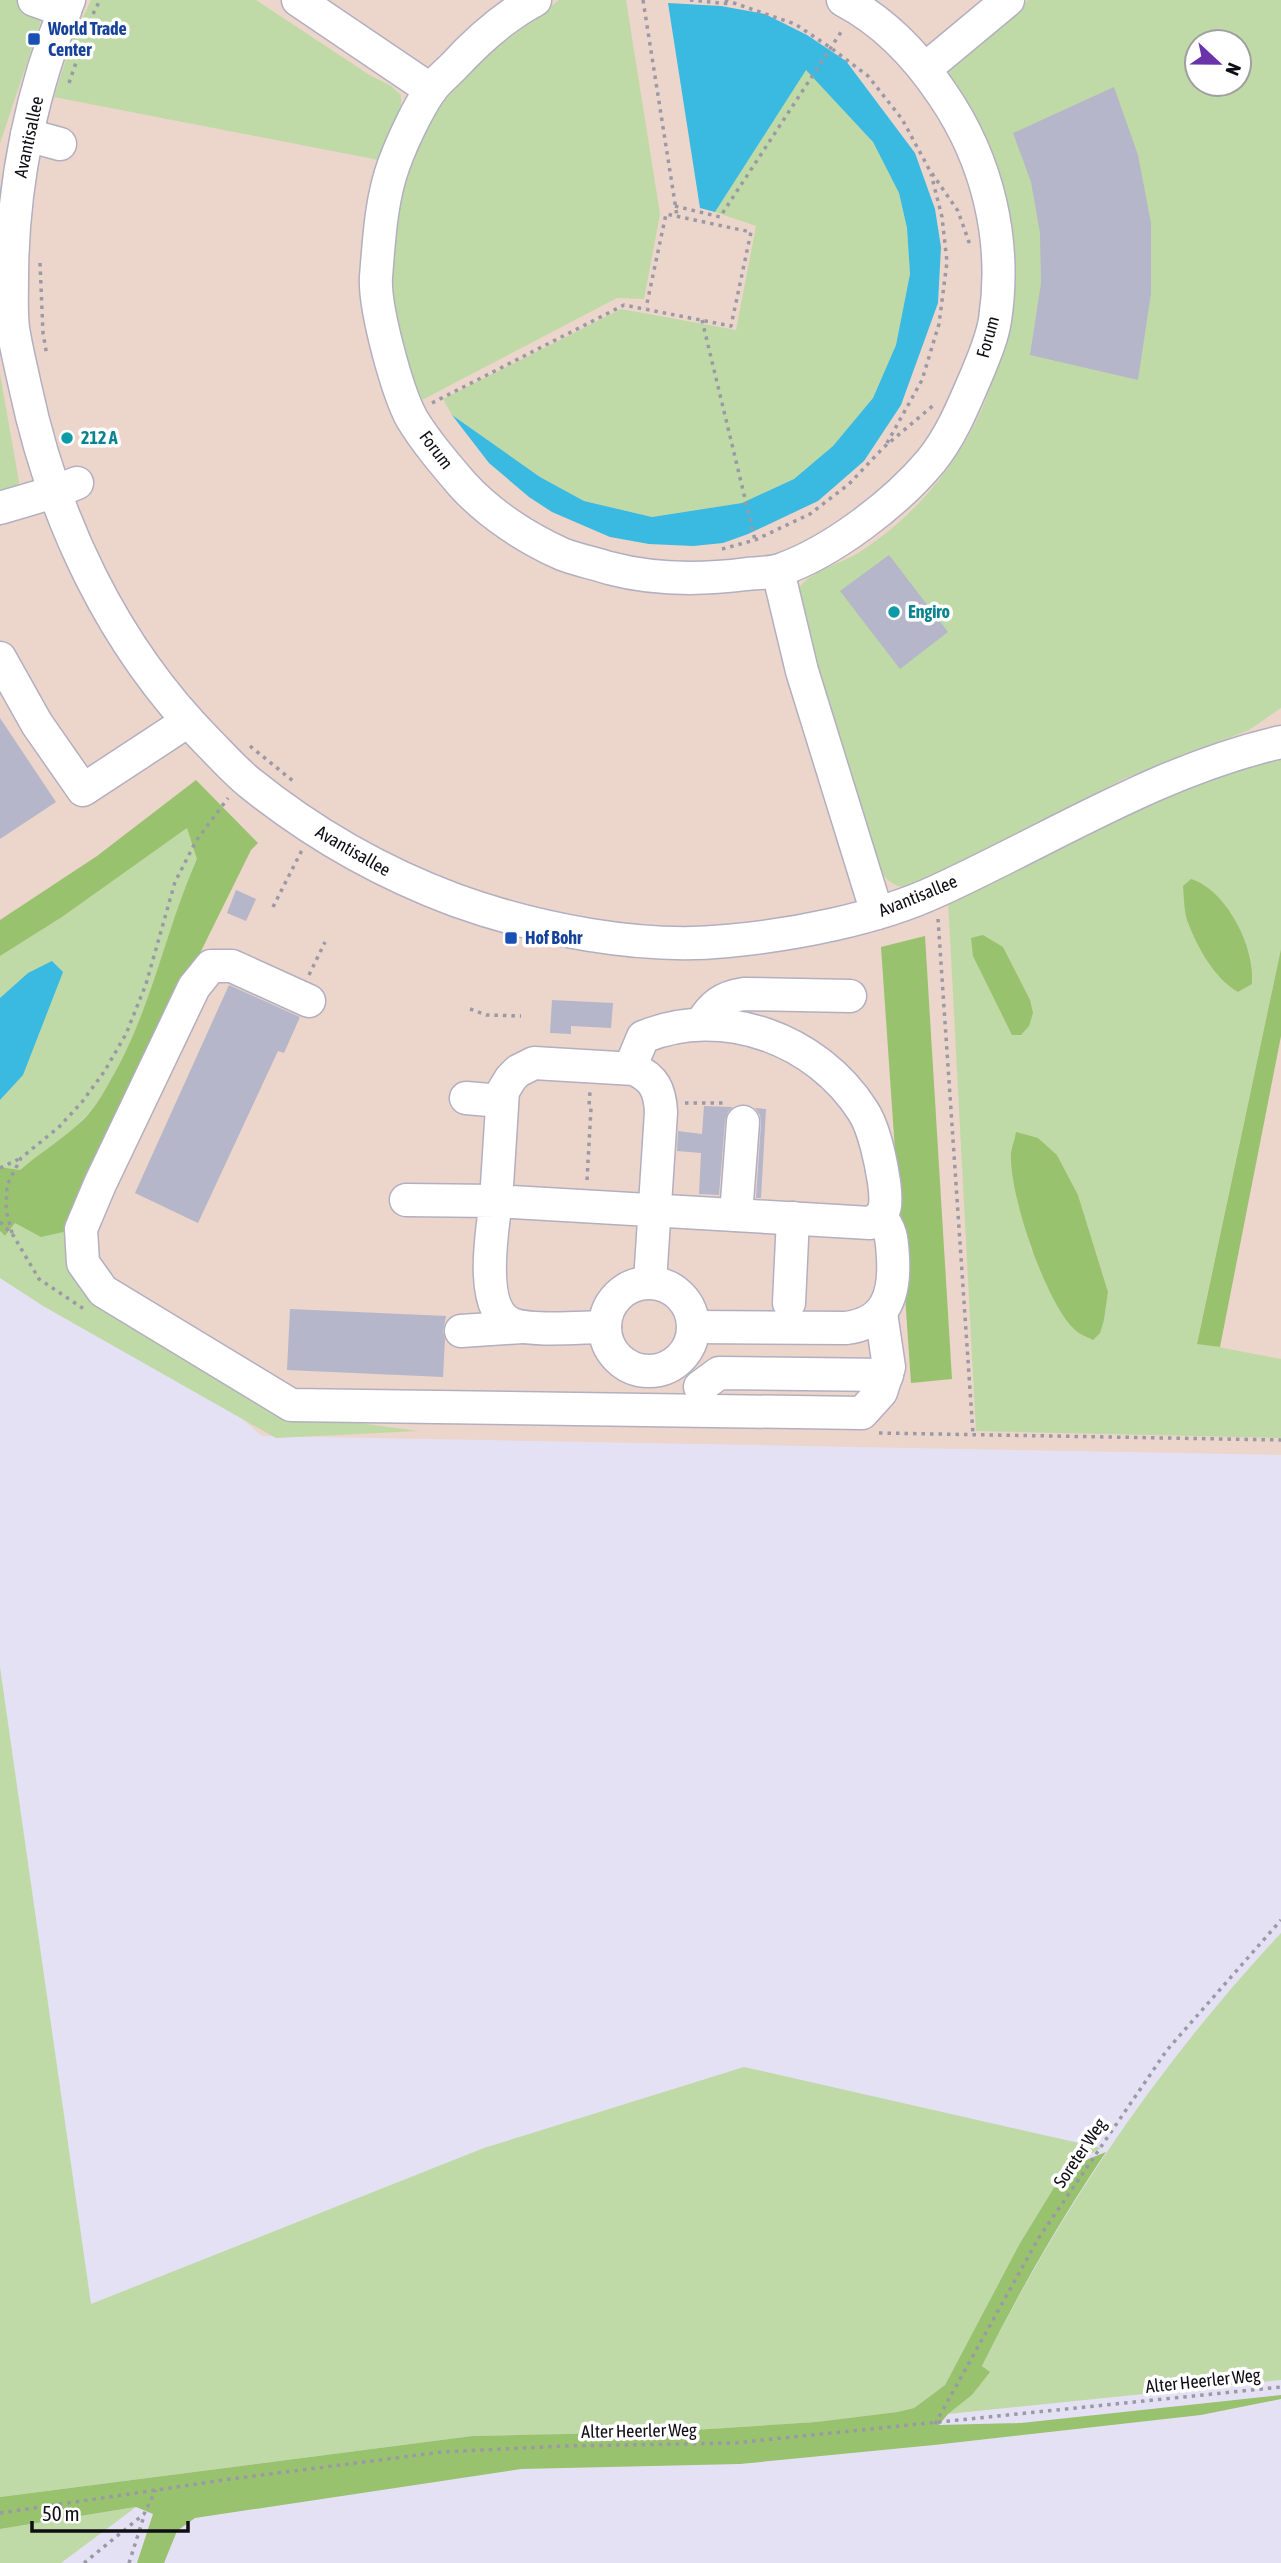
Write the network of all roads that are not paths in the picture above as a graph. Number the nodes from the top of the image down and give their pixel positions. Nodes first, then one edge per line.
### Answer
1 (34, 0) edge
2 (298, 0) edge
3 (535, 0) edge
4 (843, 0) edge
5 (1008, 0) edge
6 (75, 10) edge
7 (925, 69) junction
8 (431, 90) junction
9 (27, 135) junction
10 (60, 144) dead end
11 (65, 488) junction
12 (0, 508) edge
13 (778, 571) junction
14 (0, 658) edge
15 (188, 721) junction
16 (1281, 742) edge
17 (877, 913) junction
18 (850, 996) dead end
19 (309, 1001) dead end
20 (701, 1024) junction
21 (630, 1068) junction
22 (466, 1098) dead end
23 (501, 1101) junction
24 (735, 1113) road end
25 (406, 1200) dead end
26 (496, 1201) junction
27 (655, 1210) junction
28 (736, 1215) junction
29 (880, 1217) junction
30 (793, 1218) junction
31 (650, 1282) junction
32 (789, 1303) dead end
33 (881, 1313) junction
34 (605, 1326) junction
35 (694, 1327) junction
36 (676, 1362) junction
37 (700, 1398) junction

1 - 6 street
2 - 8 street
3 - 8 street, Forum
4 - 7 street, Forum
5 - 7 street
6 - 9 street, Avantisallee
7 - 13 street, Forum
8 - 13 street, Forum
9 - 10 street
9 - 11 street, Avantisallee
11 - 12 street
11 - 15 street, Avantisallee
13 - 17 street
14 - 15 street
15 - 17 street, Avantisallee
16 - 17 street, Avantisallee
18 - 20 street
19 - 37 street
20 - 21 street
20 - 29 street
21 - 23 street
21 - 27 street
22 - 23 street
23 - 26 street
24 - 28 street
25 - 26 street
26 - 27 street
26 - 34 street
27 - 28 street
27 - 31 street
28 - 30 street
29 - 30 street
29 - 33 street
30 - 32 street
31 - 34 street
31 - 35 street
33 - 35 street
33 - 37 street
34 - 36 street
35 - 36 street
36 - 37 street

